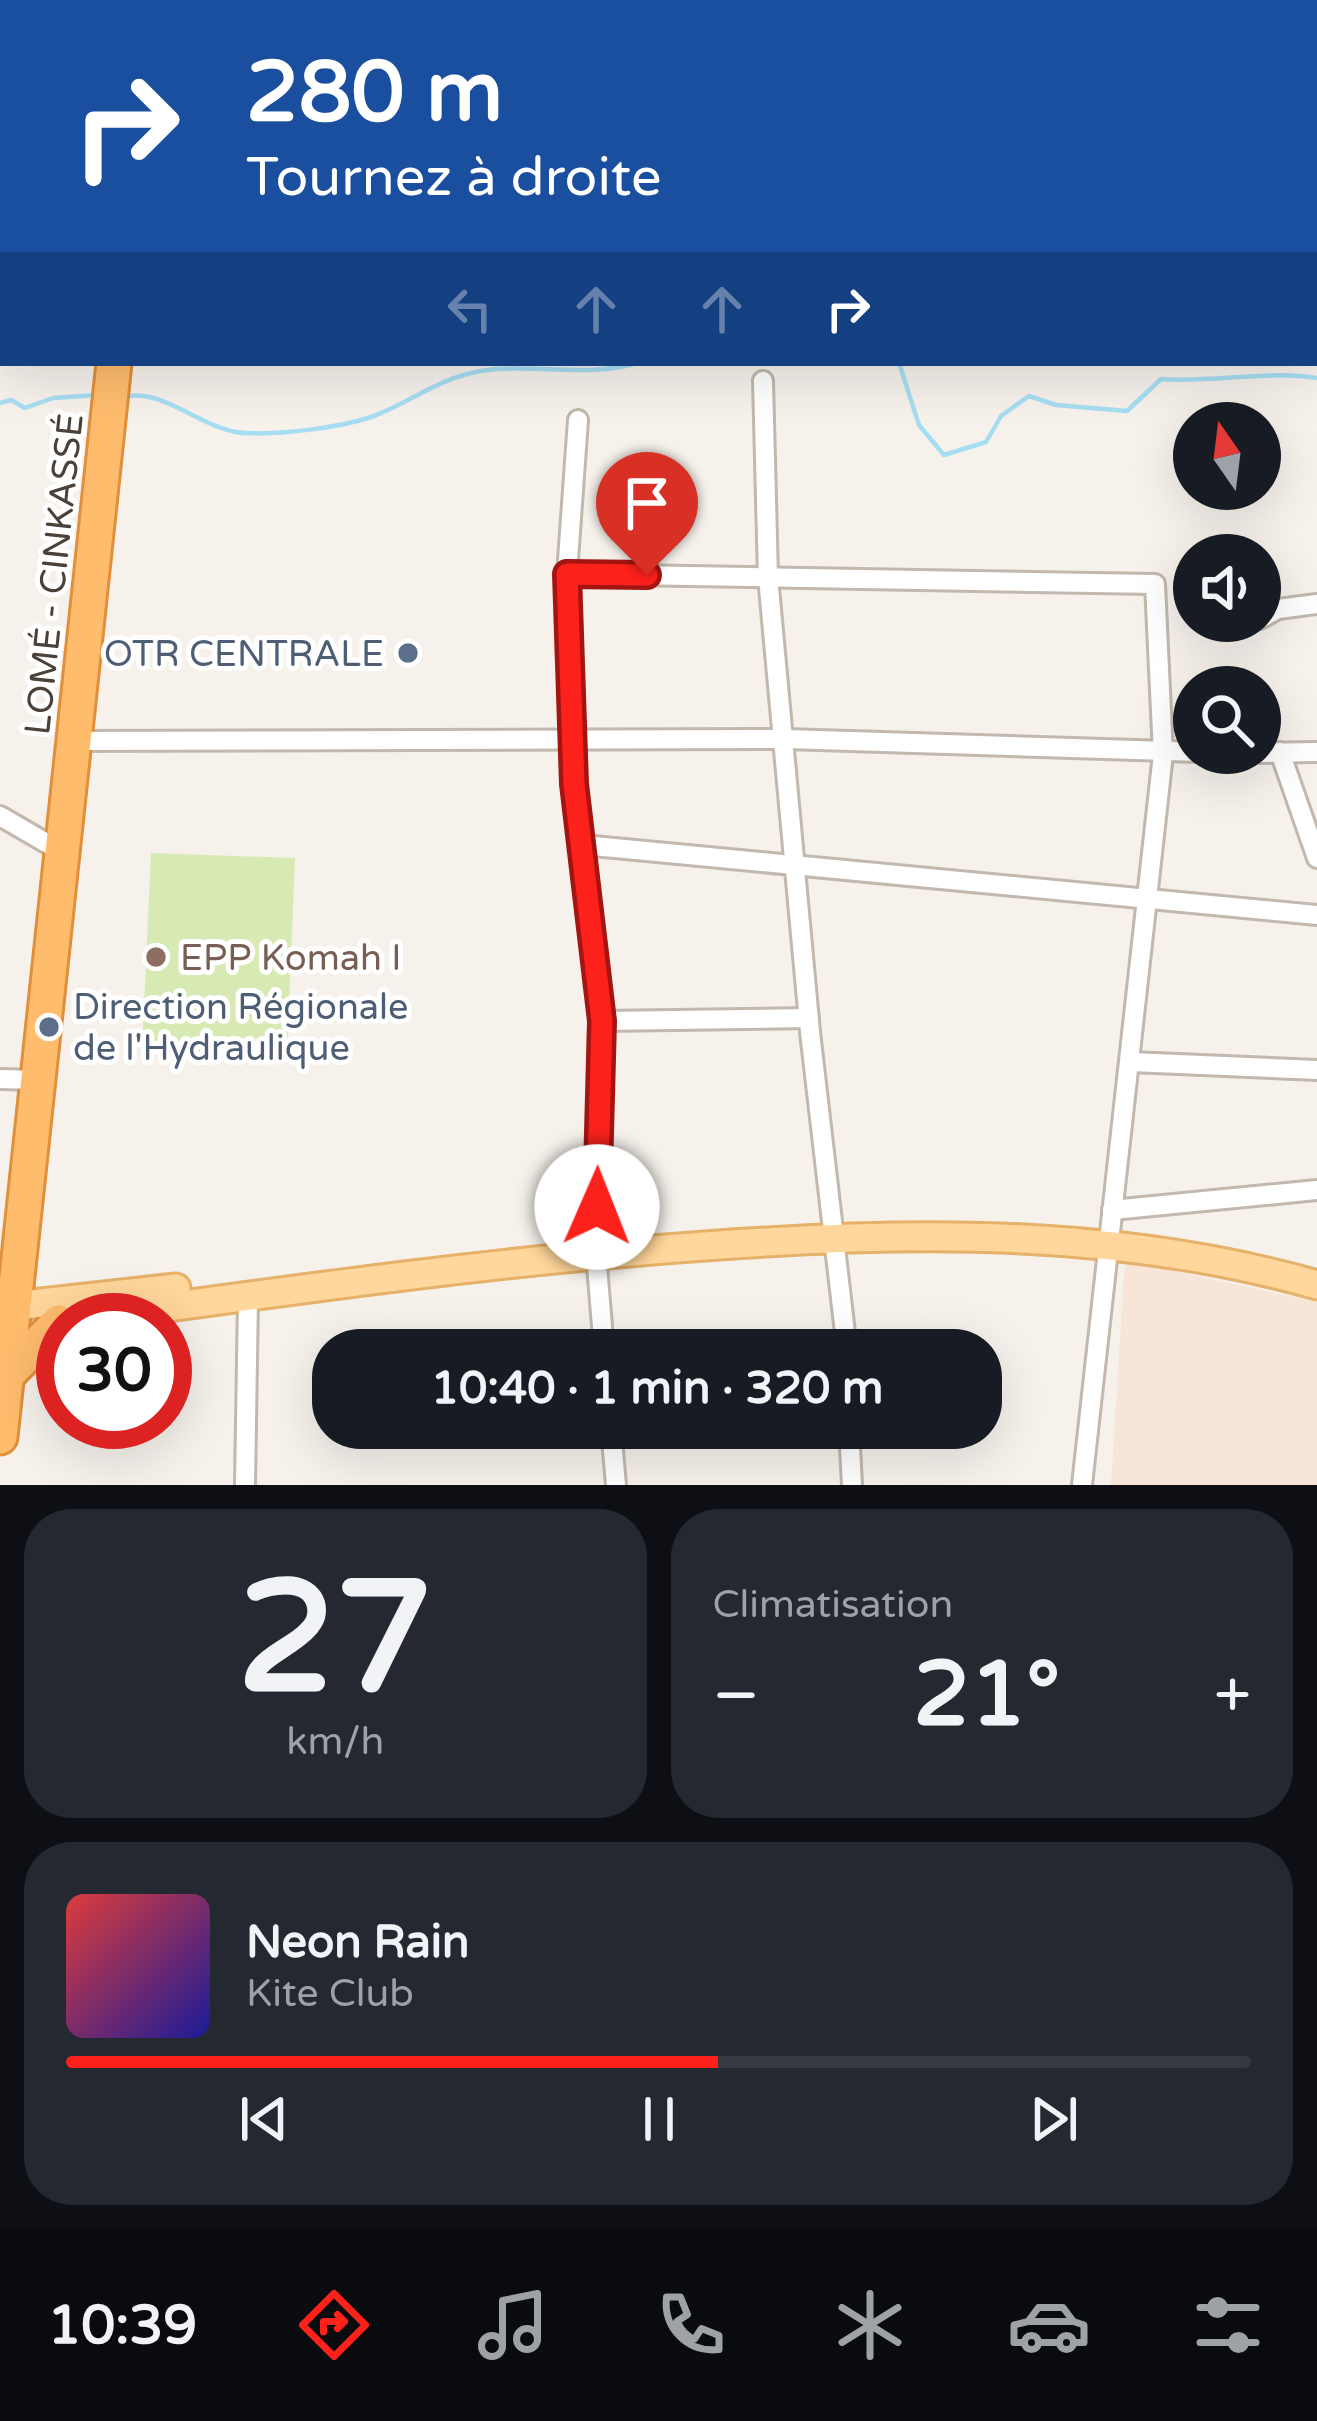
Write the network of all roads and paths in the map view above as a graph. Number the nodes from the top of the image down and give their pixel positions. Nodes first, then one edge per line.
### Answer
1 (114, 366) edge
2 (763, 381) dead end
3 (578, 421) dead end
4 (567, 574) junction
5 (768, 577) junction
6 (1317, 604) edge
7 (1281, 609) edge
8 (786, 739) junction
9 (572, 740) junction
10 (74, 741) junction
11 (1281, 752) edge
12 (1317, 752) edge
13 (1163, 754) junction
14 (1173, 754) edge
15 (1280, 774) edge
16 (0, 816) edge
17 (583, 845) junction
18 (62, 852) junction
19 (1317, 858) edge
20 (798, 866) junction
21 (1147, 900) junction
22 (1317, 915) edge
23 (809, 1018) junction
24 (602, 1021) junction
25 (1131, 1062) junction
26 (1317, 1070) edge
27 (0, 1079) edge
28 (37, 1080) junction
29 (1317, 1190) edge
30 (1112, 1210) junction
31 (833, 1237) junction
32 (1107, 1243) junction
33 (596, 1254) junction
34 (408, 1272) junction
35 (1317, 1285) edge
36 (248, 1298) junction
37 (192, 1305) edge
38 (13, 1317) junction
39 (36, 1319) edge
40 (602, 1329) edge
41 (844, 1329) edge
42 (36, 1348) edge
43 (9, 1373) junction
44 (0, 1437) edge
45 (612, 1449) edge
46 (850, 1449) edge
47 (245, 1485) edge
48 (616, 1485) edge
49 (852, 1485) edge
50 (1082, 1485) edge

1 - 10 highway, LOMÉ - CINKASSÉ
2 - 5 street
3 - 4 street
4 - 5 street
4 - 9 street
5 - 8 street
5 - 13 street
6 - 7 street
8 - 9 street
8 - 13 street
8 - 20 street
9 - 10 street
9 - 17 street
10 - 18 highway, LOMÉ - CINKASSÉ
11 - 12 street
13 - 14 street
13 - 21 street
15 - 19 street
16 - 18 street
17 - 20 street
17 - 24 street
18 - 28 highway, LOMÉ - CINKASSÉ
20 - 21 street
20 - 23 street
21 - 22 street
21 - 25 street
23 - 24 street
23 - 31 street
24 - 33 street
25 - 26 street
25 - 30 street
27 - 28 street
28 - 38 highway, LOMÉ - CINKASSÉ
29 - 30 street
30 - 32 street
31 - 32 main road
31 - 33 main road
31 - 41 street
32 - 35 main road
32 - 50 street
33 - 34 main road
33 - 40 street
34 - 36 main road
34 - 38 main road
36 - 37 main road
36 - 47 street
38 - 39 main road
38 - 43 highway, LOMÉ - CINKASSÉ
42 - 43 highway
43 - 44 highway, LOMÉ - CINKASSÉ
45 - 48 street
46 - 49 street

